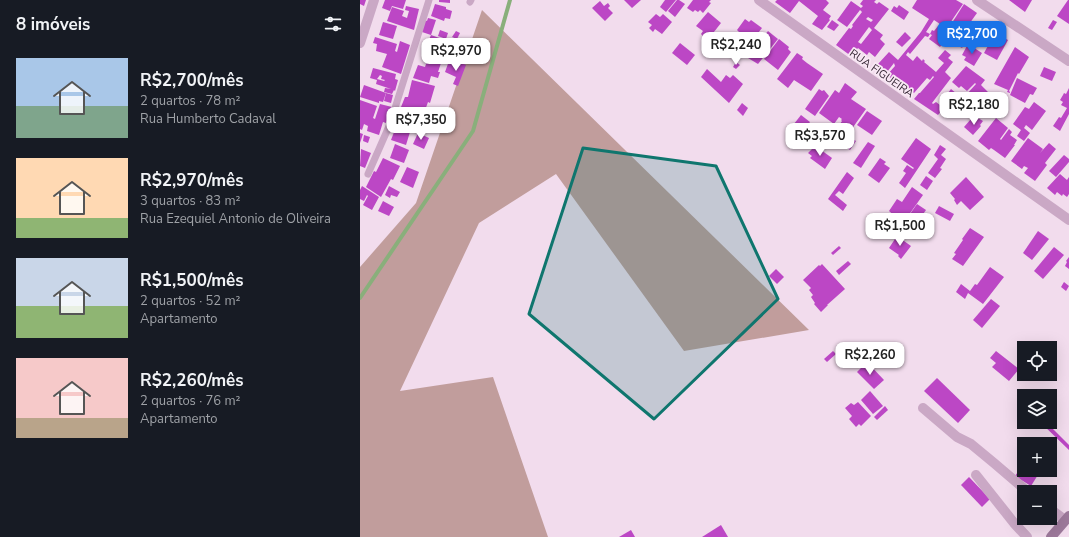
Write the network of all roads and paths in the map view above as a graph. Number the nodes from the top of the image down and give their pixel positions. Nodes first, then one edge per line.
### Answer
1 (374, 0) edge
2 (429, 0) edge
3 (759, 0) edge
4 (977, 0) edge
5 (360, 43) edge
6 (1069, 61) edge
7 (368, 174) dead end
8 (1069, 220) edge
9 (923, 408) dead end
10 (976, 475) dead end
11 (1020, 485) edge
12 (1057, 513) edge
13 (1067, 518) edge
14 (1027, 537) edge
15 (1051, 537) edge

1 - 5 street
2 - 7 lane
3 - 8 street, RUA FIGUEIRA
4 - 6 street
9 - 11 street
10 - 14 street
12 - 13 street
13 - 15 main road

